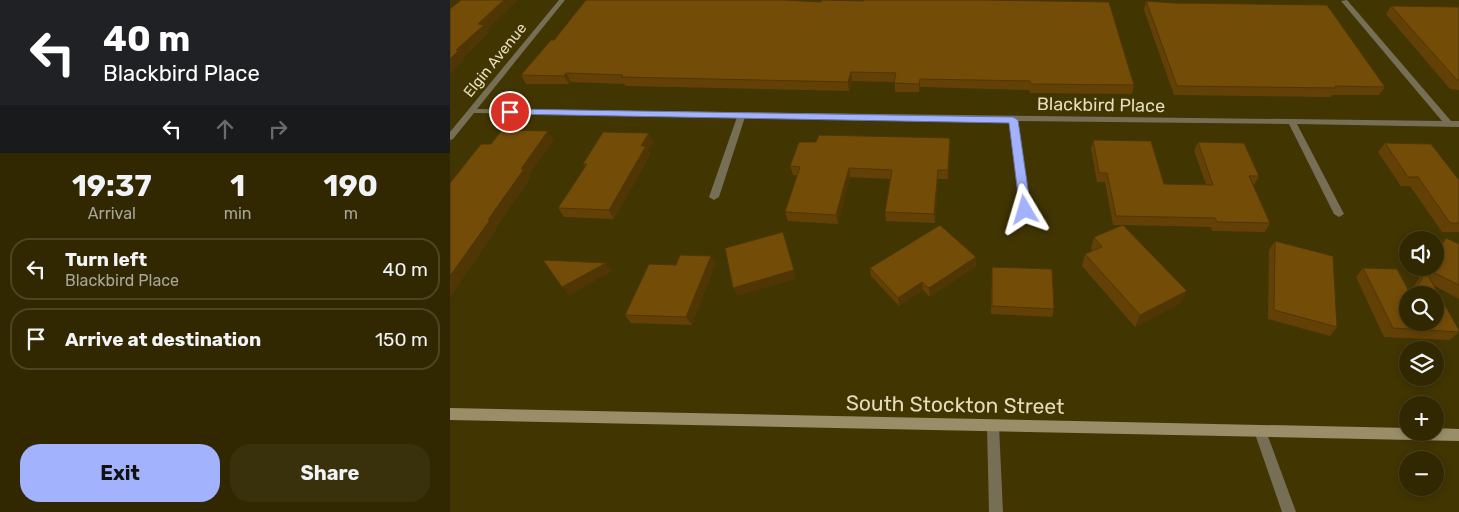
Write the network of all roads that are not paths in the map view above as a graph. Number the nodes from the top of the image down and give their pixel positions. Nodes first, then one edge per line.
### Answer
1 (562, 0) edge
2 (1354, 0) edge
3 (1340, 1) edge
4 (472, 111) junction
5 (741, 116) junction
6 (1013, 120) junction
7 (1292, 123) junction
8 (1449, 124) junction
9 (1459, 124) edge
10 (450, 138) edge
11 (714, 198) dead end
12 (1025, 210) dead end
13 (1339, 214) dead end
14 (450, 414) edge
15 (993, 426) junction
16 (1260, 431) junction
17 (1459, 435) edge
18 (996, 512) edge
19 (1289, 512) edge

1 - 4 street, Elgin Avenue
2 - 3 street
3 - 8 street
4 - 5 street, Blackbird Place
4 - 10 street, Elgin Avenue
5 - 6 street, Blackbird Place
5 - 11 street
6 - 7 street, Blackbird Place
6 - 12 street
7 - 8 street, Blackbird Place
7 - 13 street
8 - 9 street, Blackbird Place
14 - 15 street, South Stockton Street
15 - 16 street, South Stockton Street
15 - 18 street
16 - 17 street, South Stockton Street
16 - 19 street

